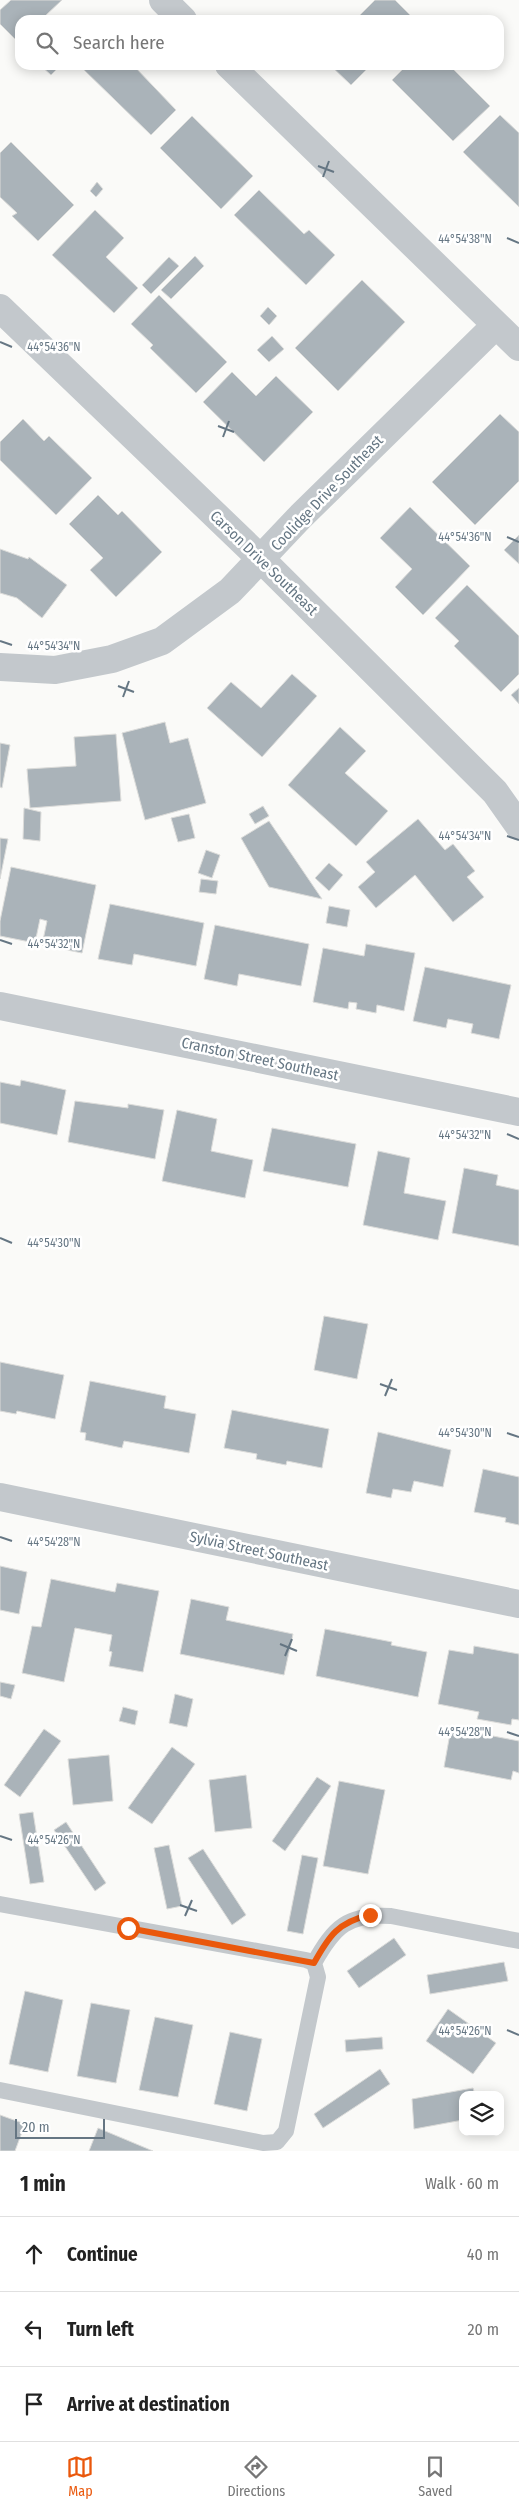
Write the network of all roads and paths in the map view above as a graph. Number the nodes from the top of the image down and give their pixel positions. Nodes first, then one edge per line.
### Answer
1 (163, 0) edge
2 (178, 15) edge
3 (234, 70) edge
4 (0, 308) edge
5 (496, 325) junction
6 (519, 347) edge
7 (262, 560) junction
8 (0, 668) edge
9 (519, 826) edge
10 (0, 1006) edge
11 (519, 1112) edge
12 (0, 1497) edge
13 (519, 1604) edge
14 (0, 1904) edge
15 (519, 1941) edge
16 (314, 1963) junction
17 (0, 2090) edge

1 - 2 street
3 - 5 street
4 - 7 street, Carson Drive Southeast
5 - 6 street
5 - 7 street, Coolidge Drive Southeast
7 - 8 street, Coolidge Drive Southeast
7 - 9 street, Carson Drive Southeast
10 - 11 street, Cranston Street Southeast
12 - 13 street, Sylvia Street Southeast
14 - 16 lane
15 - 16 lane
16 - 17 lane

